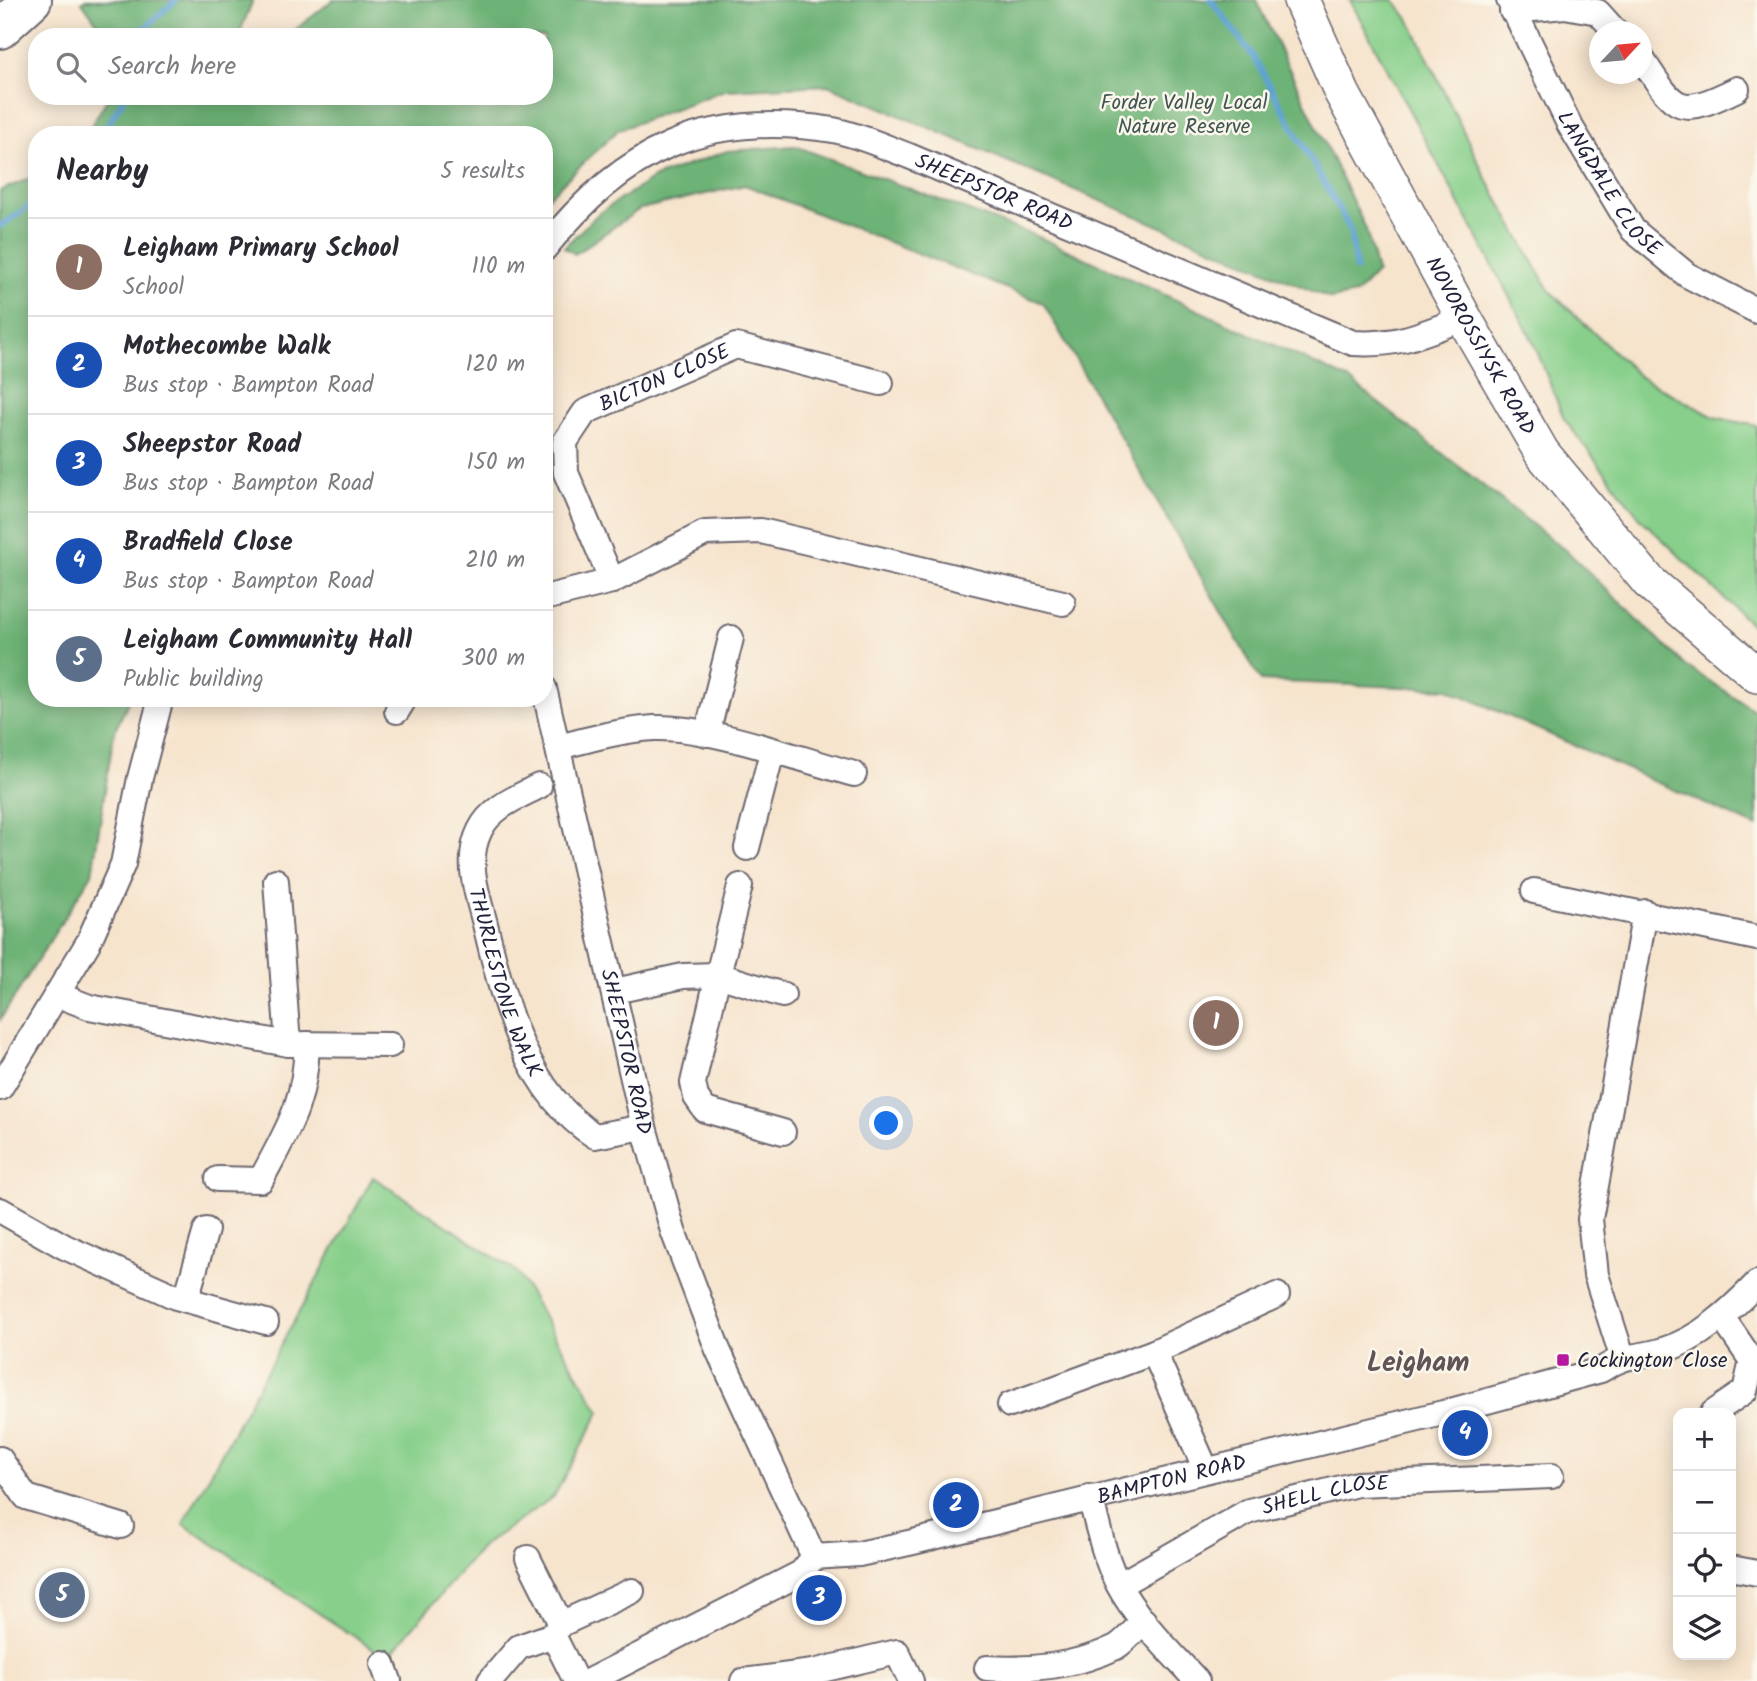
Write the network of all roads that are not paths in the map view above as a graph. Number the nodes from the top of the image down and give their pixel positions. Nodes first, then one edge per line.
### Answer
1 (32, 0) edge
2 (1301, 0) edge
3 (1510, 5) edge
4 (1606, 21) edge
5 (0, 29) edge
6 (1652, 76) edge
7 (1737, 89) dead end
8 (553, 237) edge
9 (1757, 311) edge
10 (1464, 317) junction
11 (881, 383) dead end
12 (612, 581) junction
13 (553, 596) edge
14 (1063, 603) dead end
15 (731, 638) dead end
16 (1741, 652) edge
17 (1757, 675) edge
18 (159, 707) edge
19 (549, 707) edge
20 (707, 734) junction
21 (559, 747) junction
22 (772, 752) junction
23 (854, 774) dead end
24 (539, 786) dead end
25 (747, 849) dead end
26 (276, 881) dead end
27 (740, 886) dead end
28 (1534, 891) dead end
29 (1645, 912) junction
30 (1757, 938) edge
31 (718, 975) junction
32 (615, 992) junction
33 (58, 995) junction
34 (783, 995) dead end
35 (298, 1044) junction
36 (390, 1045) dead end
37 (0, 1088) edge
38 (644, 1127) junction
39 (783, 1132) dead end
40 (218, 1179) dead end
41 (0, 1210) edge
42 (206, 1230) dead end
43 (1757, 1283) edge
44 (1277, 1295) dead end
45 (186, 1299) junction
46 (1722, 1317) junction
47 (266, 1322) dead end
48 (1154, 1352) junction
49 (1622, 1356) junction
50 (1010, 1405) dead end
51 (1720, 1408) edge
52 (0, 1459) edge
53 (1206, 1470) junction
54 (1551, 1476) dead end
55 (1090, 1497) junction
56 (121, 1526) dead end
57 (814, 1557) junction
58 (528, 1558) dead end
59 (1736, 1569) edge
60 (1757, 1573) edge
61 (1119, 1586) junction
62 (632, 1591) dead end
63 (1144, 1621) junction
64 (557, 1629) junction
65 (987, 1668) dead end
66 (490, 1681) edge
67 (576, 1681) edge
68 (589, 1681) edge
69 (743, 1681) edge
70 (911, 1681) edge
71 (1196, 1681) edge

1 - 5 main road
2 - 10 main road, NOVOROSSIYSK ROAD
3 - 4 street, LANGDALE CLOSE
3 - 9 street, LANGDALE CLOSE
6 - 7 street
8 - 10 street, SHEEPSTOR ROAD
10 - 16 main road, NOVOROSSIYSK ROAD
11 - 12 street, BICTON CLOSE
12 - 13 street
12 - 14 street
15 - 20 street
16 - 17 main road, NOVOROSSIYSK ROAD
18 - 33 street
19 - 21 street, SHEEPSTOR ROAD
20 - 21 street
20 - 22 street
21 - 32 street, SHEEPSTOR ROAD
22 - 23 street
22 - 25 street
24 - 38 street, THURLESTONE WALK
26 - 35 street
27 - 31 street
28 - 29 street
29 - 30 street
29 - 49 street
31 - 32 street
31 - 34 street
31 - 39 street
32 - 38 street, SHEEPSTOR ROAD
33 - 35 street
33 - 37 street
35 - 36 street
35 - 40 street
38 - 57 street, SHEEPSTOR ROAD
41 - 45 street
42 - 45 street
43 - 46 street, BAMPTON ROAD
44 - 48 street
45 - 47 street
46 - 49 street, BAMPTON ROAD
46 - 51 street
48 - 50 street
48 - 53 street
49 - 53 street, BAMPTON ROAD
52 - 56 street
53 - 55 street, BAMPTON ROAD
54 - 61 street, SHELL CLOSE
55 - 57 street, BAMPTON ROAD
55 - 61 street
57 - 68 street
58 - 64 street
59 - 60 street
61 - 63 street
62 - 64 street
63 - 65 street
63 - 71 street
64 - 66 street
64 - 67 street
69 - 70 street

